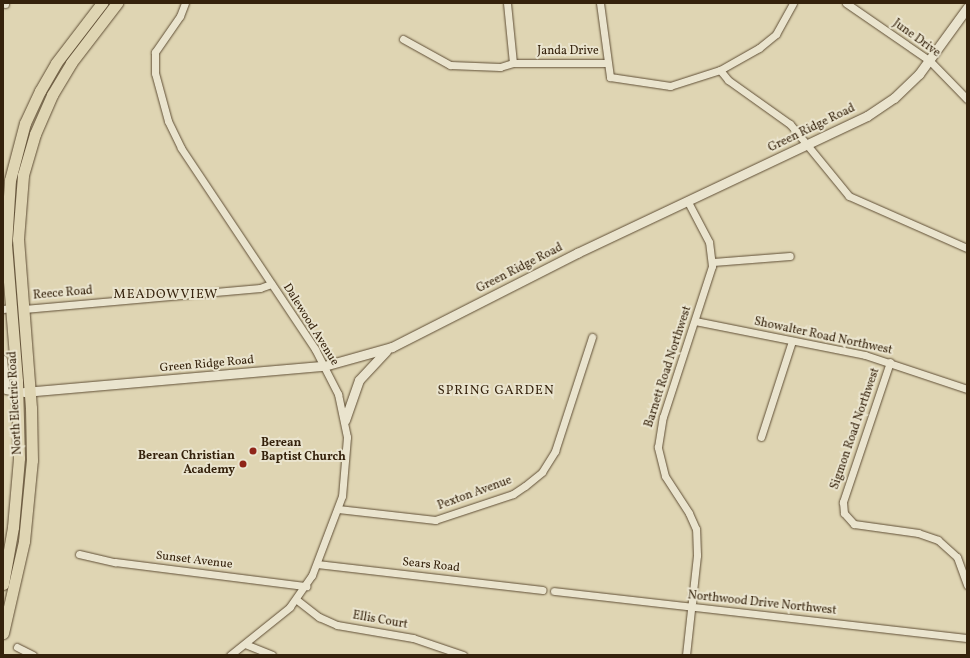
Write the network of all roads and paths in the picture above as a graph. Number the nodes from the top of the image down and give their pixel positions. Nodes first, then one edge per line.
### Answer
1 (102, 3) edge
2 (117, 3) edge
3 (185, 3) edge
4 (507, 3) edge
5 (600, 3) edge
6 (793, 3) edge
7 (846, 3) edge
8 (967, 8) edge
9 (403, 39) dead end
10 (930, 61) junction
11 (513, 63) junction
12 (607, 63) junction
13 (720, 70) junction
14 (967, 99) edge
15 (805, 145) junction
16 (688, 202) junction
17 (967, 248) edge
18 (790, 256) dead end
19 (713, 262) junction
20 (271, 284) junction
21 (7, 309) edge
22 (24, 309) junction
23 (695, 321) junction
24 (592, 337) dead end
25 (792, 341) junction
26 (392, 346) junction
27 (3, 359) edge
28 (890, 362) junction
29 (324, 366) junction
30 (967, 389) edge
31 (30, 392) junction
32 (18, 393) junction
33 (345, 420) junction
34 (761, 437) dead end
35 (338, 509) junction
36 (79, 554) dead end
37 (317, 564) junction
38 (3, 584) edge
39 (967, 585) edge
40 (306, 586) junction
41 (543, 590) dead end
42 (554, 591) dead end
43 (297, 600) junction
44 (691, 608) junction
45 (3, 633) edge
46 (967, 638) edge
47 (245, 644) junction
48 (17, 648) dead end
49 (33, 655) edge
50 (230, 655) edge
51 (272, 655) edge
52 (463, 655) edge
53 (686, 655) edge

1 - 21 main road, North Electric Road
2 - 22 main road, North Electric Road
3 - 20 street, Dalewood Avenue
4 - 11 street
5 - 12 street
6 - 13 street, Janda Drive
7 - 10 street, June Drive
8 - 10 street, Green Ridge Road
9 - 11 street, Janda Drive
10 - 14 street, June Drive
10 - 15 street, Green Ridge Road
11 - 12 street, Janda Drive
12 - 13 street, Janda Drive
13 - 15 street
15 - 16 street, Green Ridge Road
15 - 17 street
16 - 19 street, Barnett Road Northwest
16 - 26 street, Green Ridge Road
18 - 19 street
19 - 23 street, Barnett Road Northwest
20 - 22 street, Reece Road
20 - 29 street, Dalewood Avenue
21 - 32 main road, North Electric Road
22 - 31 main road, North Electric Road
23 - 25 street, Showalter Road Northwest
23 - 44 street, Barnett Road Northwest
24 - 35 street, Pexton Avenue
25 - 28 street, Showalter Road Northwest
25 - 34 street
26 - 29 street, Green Ridge Road
26 - 33 street
27 - 32 street
28 - 30 street, Showalter Road Northwest
28 - 39 street, Sigmon Road Northwest
29 - 31 street, Green Ridge Road
29 - 33 street, Dalewood Avenue
31 - 32 street, Green Ridge Road
31 - 45 main road, North Electric Road
32 - 38 main road, North Electric Road
33 - 35 street, Dalewood Avenue
35 - 37 street, Dalewood Avenue
36 - 40 street, Sunset Avenue
37 - 40 street, Dalewood Avenue
37 - 41 street, Sears Road
40 - 43 street, Dalewood Avenue
42 - 44 street, Northwood Drive Northwest
43 - 47 street, Dalewood Avenue
43 - 52 street, Ellis Court
44 - 46 street, Northwood Drive Northwest
44 - 53 street, Barnett Road Northwest
47 - 50 street, Dalewood Avenue
47 - 51 street
48 - 49 street

